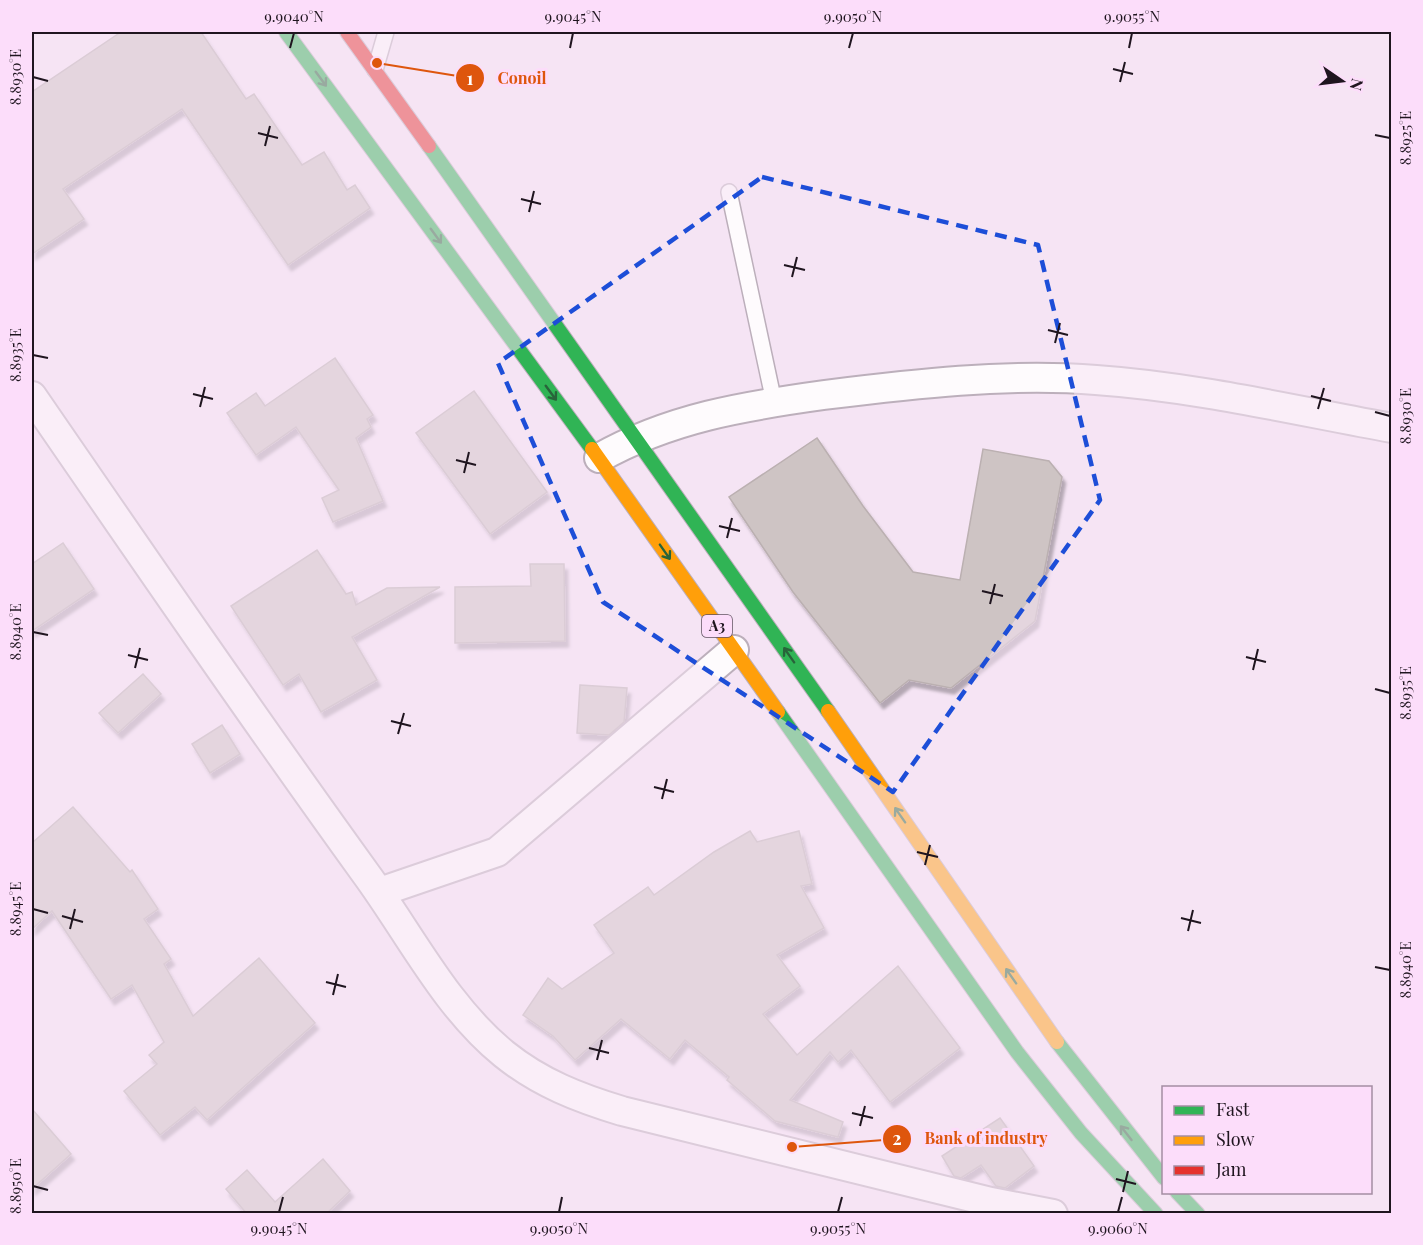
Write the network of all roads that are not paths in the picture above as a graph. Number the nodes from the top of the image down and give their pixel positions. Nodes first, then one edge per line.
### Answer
1 (286, 32) edge
2 (347, 32) edge
3 (386, 32) edge
4 (375, 70) junction
5 (729, 192) dead end
6 (32, 396) edge
7 (774, 402) junction
8 (1392, 428) edge
9 (634, 438) junction
10 (599, 458) junction
11 (734, 650) junction
12 (380, 892) junction
13 (1162, 1176) edge
14 (1179, 1194) edge
15 (1053, 1214) edge
16 (1156, 1214) edge
17 (1198, 1214) edge

1 -> 10 highway, A3
2 - 4 highway
3 - 4 lane
4 - 9 highway
5 - 7 lane
6 - 12 street
7 - 8 street
7 - 9 street
9 - 10 street
13 -> 9 highway
10 -> 11 highway, A3
11 - 12 street
11 - 16 highway, A3
12 - 15 street
14 - 17 highway

